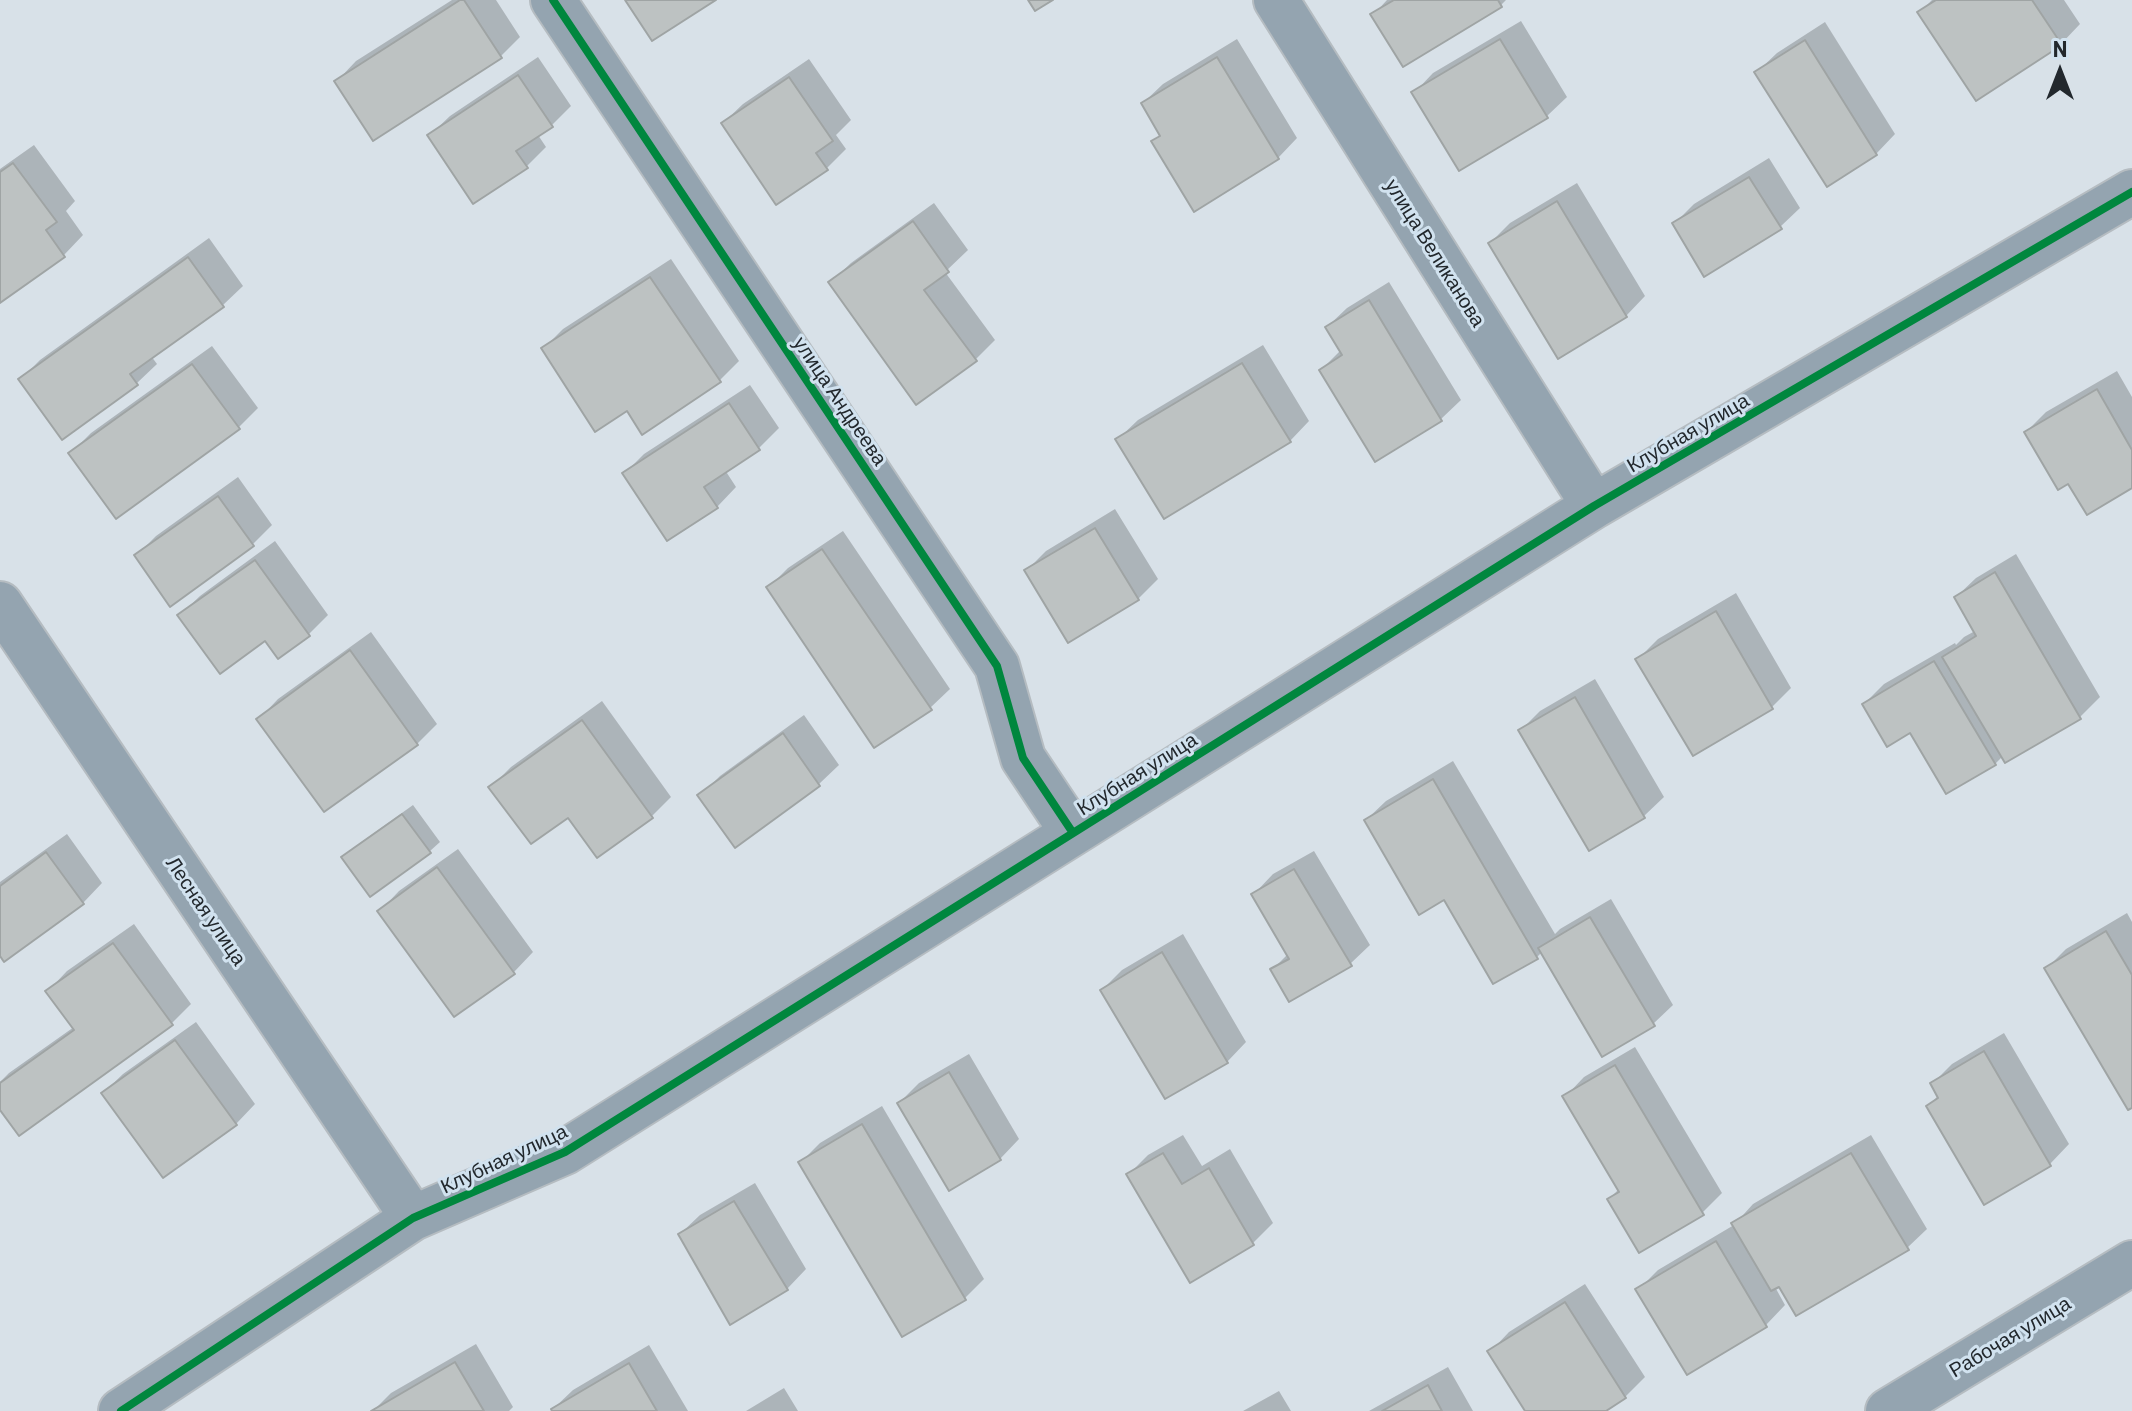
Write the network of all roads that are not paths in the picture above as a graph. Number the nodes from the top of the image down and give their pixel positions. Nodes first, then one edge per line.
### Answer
1 (553, 0) edge
2 (1276, 0) edge
3 (2132, 192) edge
4 (1594, 506) junction
5 (0, 604) edge
6 (1073, 833) junction
7 (413, 1218) junction
8 (2132, 1263) edge
9 (121, 1411) edge
10 (1888, 1411) edge

1 - 6 street, улица Андреева
2 - 4 street, улица Великанова
3 - 4 street, Клубная улица
4 - 6 street, Клубная улица
5 - 7 street, Лесная улица
6 - 7 street, Клубная улица
7 - 9 street, Клубная улица
8 - 10 street, Рабочая улица

